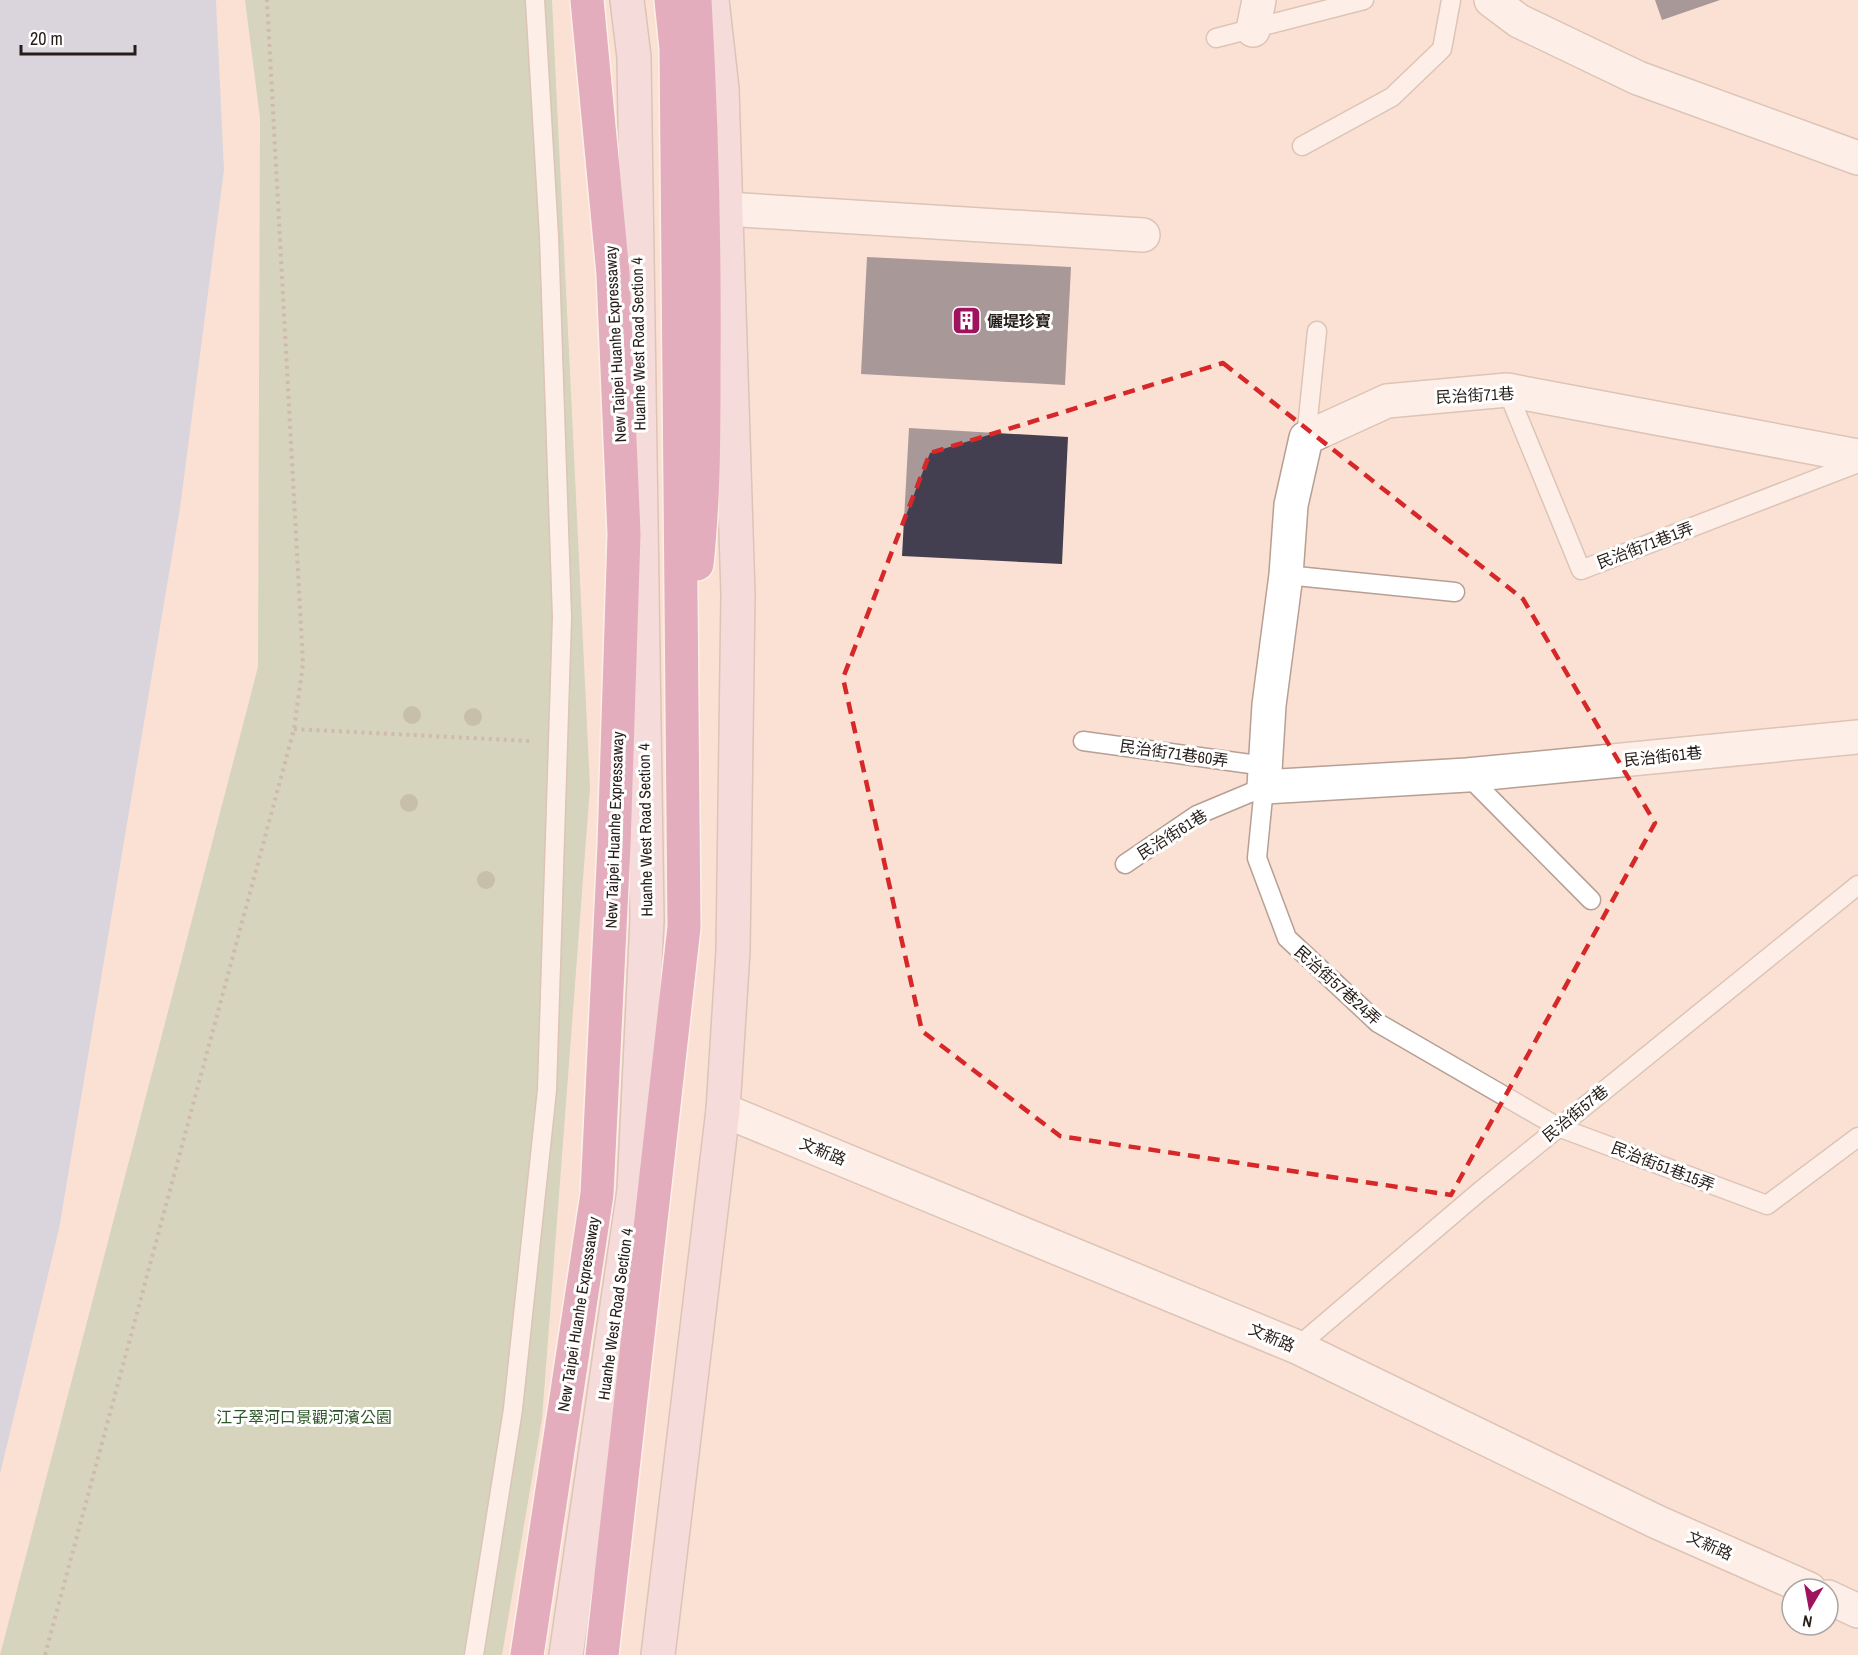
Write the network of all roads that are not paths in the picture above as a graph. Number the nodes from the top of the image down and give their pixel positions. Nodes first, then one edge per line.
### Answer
1 (535, 0) edge
2 (587, 0) edge
3 (627, 0) edge
4 (671, 0) edge
5 (695, 0) edge
6 (712, 0) edge
7 (1364, 0) edge
8 (1451, 0) edge
9 (1491, 0) edge
10 (1256, 15) edge
11 (1216, 38) dead end
12 (1302, 146) dead end
13 (1858, 158) edge
14 (726, 208) junction
15 (1143, 236) dead end
16 (1317, 331) dead end
17 (1507, 390) junction
18 (1306, 438) junction
19 (1858, 456) edge
20 (1858, 463) edge
21 (1286, 575) junction
22 (1455, 592) dead end
23 (681, 730) junction
24 (1858, 737) edge
25 (1083, 741) dead end
26 (1467, 775) junction
27 (1264, 776) junction
28 (1125, 864) dead end
29 (1858, 885) edge
30 (1591, 900) dead end
31 (723, 1110) junction
32 (1558, 1127) junction
33 (1858, 1137) edge
34 (1297, 1347) junction
35 (1782, 1577) edge
36 (1840, 1603) edge
37 (1858, 1611) edge
38 (474, 1655) edge
39 (527, 1655) edge
40 (566, 1655) edge
41 (602, 1655) edge
42 (658, 1655) edge

1 - 38 lane
2 - 39 highway, New Taipei Huanhe Expressaway
3 - 40 main road, Huanhe West Road Section 4
4 - 23 highway
5 - 23 highway
6 - 14 main road
7 - 10 lane
8 - 12 lane
9 - 13 street
10 - 11 lane
14 - 15 street
14 - 31 main road
16 - 18 lane
17 - 18 street, 民治街71巷
17 - 19 street, 民治街71巷
17 - 20 lane, 民治街71巷1弄
18 - 21 street
21 - 22 lane
21 - 27 street
23 - 41 highway
24 - 26 street, 民治街61巷
25 - 27 lane, 民治街71巷60弄
26 - 27 street, 民治街61巷
26 - 30 lane
27 - 28 lane, 民治街61巷
27 - 32 lane, 民治街57巷24弄
29 - 32 lane, 民治街57巷
31 - 34 street, 文新路
31 - 42 main road
32 - 33 lane, 民治街51巷15弄
32 - 34 lane, 民治街57巷
34 - 35 street, 文新路
36 - 37 street

